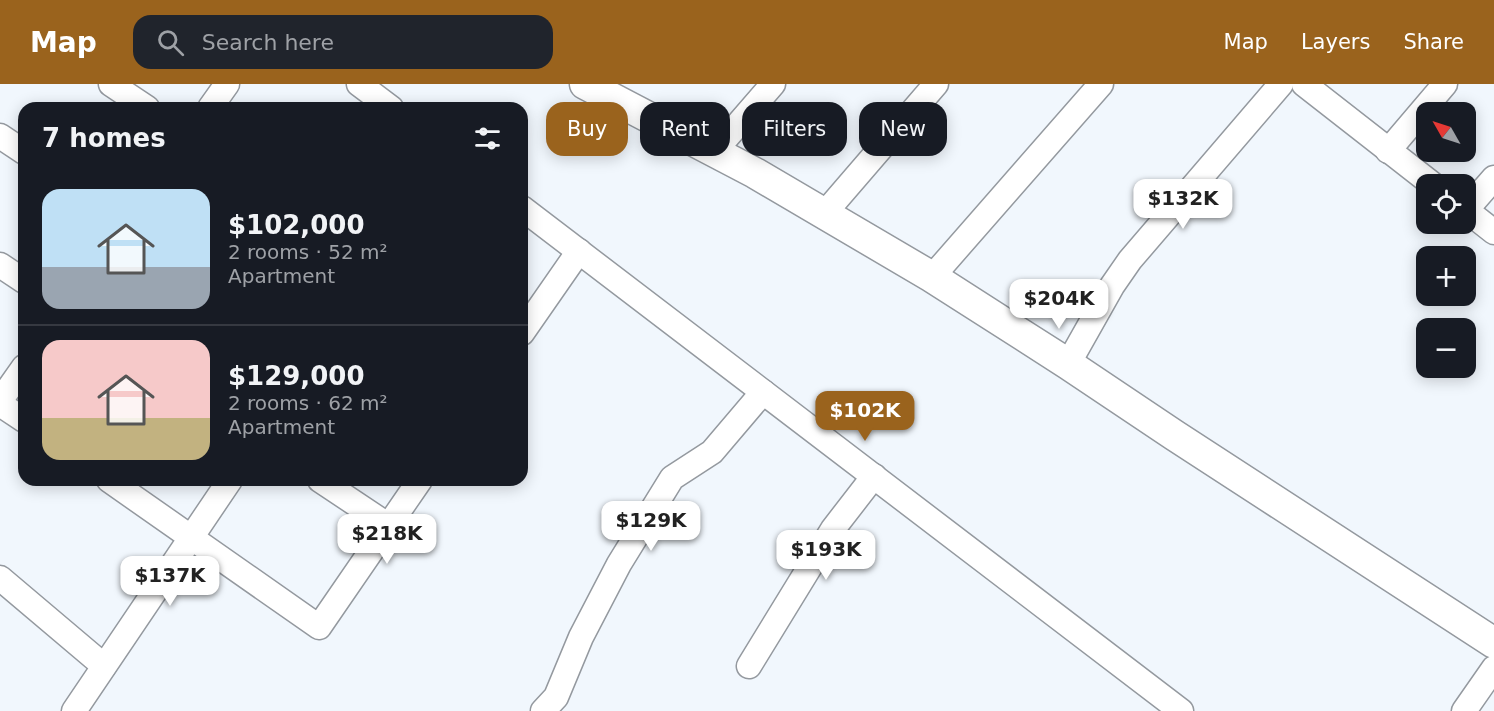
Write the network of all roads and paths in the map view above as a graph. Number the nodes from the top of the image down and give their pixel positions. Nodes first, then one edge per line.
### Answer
1 (111, 84) edge
2 (227, 84) edge
3 (359, 84) edge
4 (773, 84) edge
5 (936, 84) edge
6 (1101, 84) edge
7 (1281, 84) edge
8 (1304, 84) edge
9 (1445, 84) edge
10 (595, 86) edge
11 (138, 102) edge
12 (214, 102) edge
13 (383, 102) edge
14 (640, 111) edge
15 (730, 134) edge
16 (0, 136) edge
17 (18, 148) edge
18 (1388, 151) junction
19 (722, 156) edge
20 (1419, 174) edge
21 (1494, 178) edge
22 (1476, 199) edge
23 (528, 213) edge
24 (824, 214) junction
25 (1476, 218) edge
26 (1494, 232) edge
27 (579, 251) junction
28 (0, 265) edge
29 (932, 276) junction
30 (18, 277) edge
31 (528, 324) edge
32 (1068, 364) junction
33 (18, 376) edge
34 (763, 392) junction
35 (0, 402) edge
36 (18, 416) edge
37 (874, 476) junction
38 (118, 486) edge
39 (226, 486) edge
40 (329, 486) edge
41 (416, 486) edge
42 (389, 526) junction
43 (192, 537) junction
44 (0, 578) edge
45 (1494, 643) edge
46 (104, 666) junction
47 (749, 666) dead end
48 (1494, 668) edge
49 (74, 711) edge
50 (543, 711) edge
51 (1181, 711) edge
52 (1464, 711) edge

1 - 11 street
2 - 12 street
3 - 13 street
4 - 15 street
5 - 24 street
6 - 29 street
7 - 32 street
8 - 18 street
9 - 18 street
10 - 14 street
16 - 17 street
18 - 20 street
19 - 24 street
21 - 22 street
23 - 27 street
24 - 29 street
25 - 26 street
27 - 31 street
27 - 34 street
28 - 30 street
29 - 32 street
32 - 45 street
33 - 35 street
34 - 37 street
34 - 50 street
35 - 36 street
37 - 47 street
37 - 51 street
38 - 43 street
39 - 43 street
40 - 42 street
41 - 42 street
42 - 43 street
43 - 46 street
44 - 46 street
46 - 49 street
48 - 52 street

